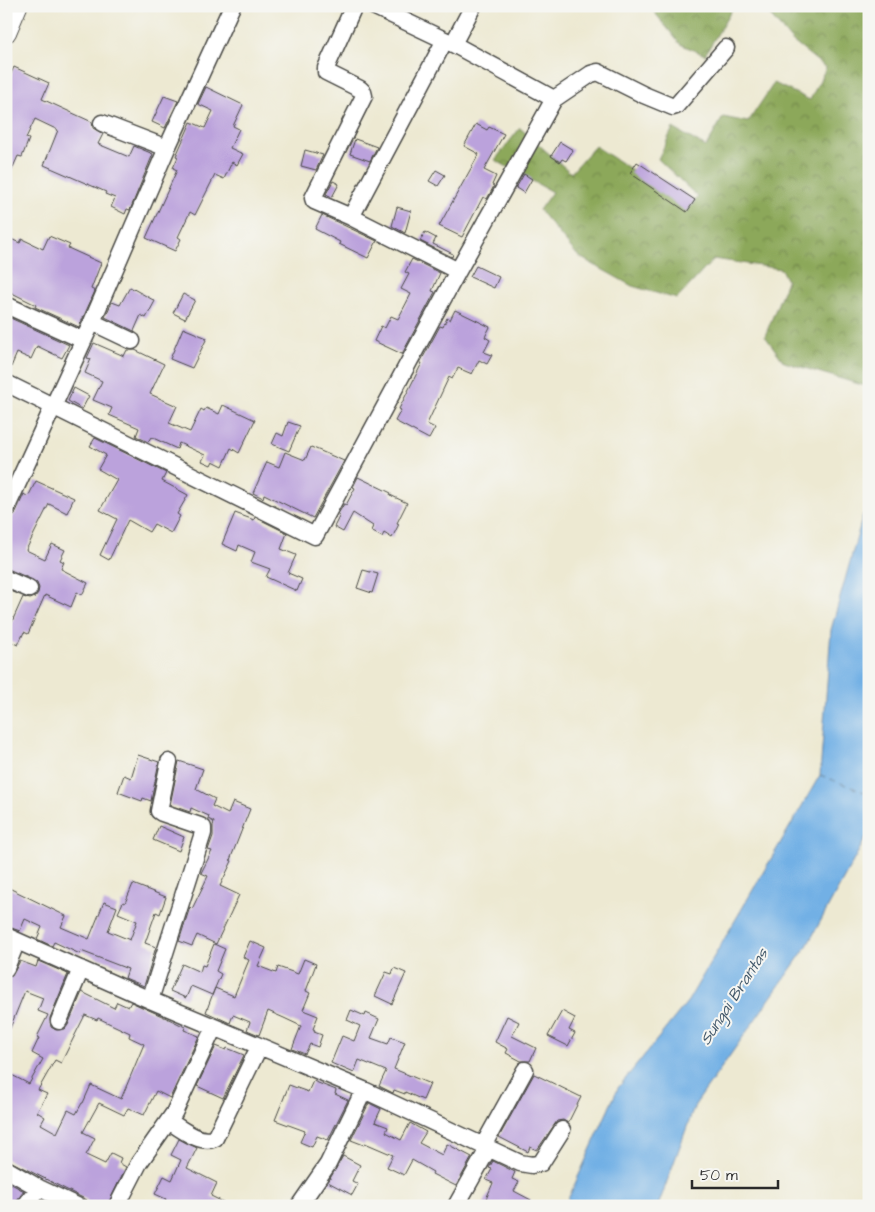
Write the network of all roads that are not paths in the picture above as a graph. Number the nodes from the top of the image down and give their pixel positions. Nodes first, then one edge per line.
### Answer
1 (17, 6) edge
2 (232, 6) edge
3 (354, 6) edge
4 (373, 6) edge
5 (473, 6) edge
6 (6, 32) edge
7 (449, 42) junction
8 (726, 48) dead end
9 (554, 99) junction
10 (102, 122) dead end
11 (167, 148) junction
12 (351, 217) junction
13 (458, 271) junction
14 (6, 305) edge
15 (92, 322) junction
16 (84, 340) junction
17 (132, 341) dead end
18 (6, 384) edge
19 (54, 407) junction
20 (6, 509) edge
21 (6, 580) edge
22 (29, 589) dead end
23 (169, 762) dead end
24 (12, 938) edge
25 (6, 968) edge
26 (81, 969) junction
27 (150, 1000) junction
28 (59, 1021) dead end
29 (214, 1028) junction
30 (259, 1047) junction
31 (525, 1070) dead end
32 (364, 1090) junction
33 (169, 1121) junction
34 (562, 1130) dead end
35 (485, 1148) junction
36 (6, 1169) edge
37 (39, 1188) junction
38 (25, 1206) edge
39 (77, 1206) edge
40 (117, 1206) edge
41 (299, 1206) edge
42 (456, 1206) edge

1 - 6 main road
2 - 11 street
3 - 12 street
4 - 7 street
5 - 7 street
7 - 9 street
7 - 12 street
8 - 9 street
9 - 13 street
10 - 11 street
11 - 15 street
12 - 13 street
13 - 19 street
14 - 16 street
15 - 16 street
15 - 17 street
16 - 19 street
18 - 19 street
19 - 20 street
21 - 22 street
23 - 27 street
24 - 25 street
24 - 26 street
26 - 27 street
26 - 28 street
27 - 29 street
29 - 30 street
29 - 33 street
30 - 32 street
30 - 33 street
31 - 35 street
32 - 35 street
32 - 41 street
33 - 40 street
34 - 35 street
35 - 42 street
36 - 37 street
37 - 38 street
37 - 39 street

